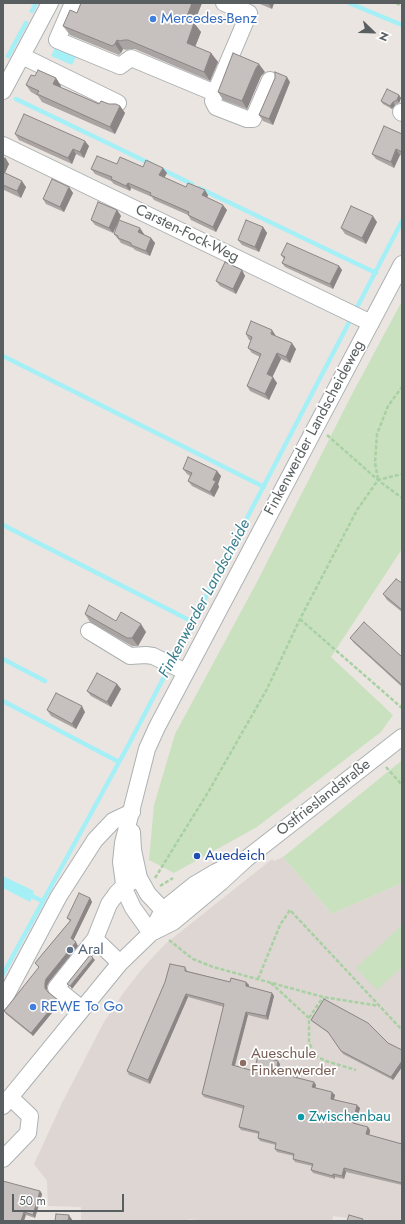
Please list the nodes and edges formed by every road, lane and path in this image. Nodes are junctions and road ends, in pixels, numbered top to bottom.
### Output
1 (50, 3) edge
2 (73, 3) edge
3 (224, 3) edge
4 (396, 3) edge
5 (402, 6) edge
6 (40, 22) junction
7 (57, 40) junction
8 (22, 56) junction
9 (270, 80) dead end
10 (3, 91) edge
11 (215, 93) junction
12 (118, 103) edge
13 (3, 145) edge
14 (402, 264) edge
15 (359, 317) junction
16 (402, 387) edge
17 (323, 432) dead end
18 (402, 474) edge
19 (378, 480) junction
20 (402, 498) edge
21 (300, 619) junction
22 (89, 632) dead end
23 (176, 667) junction
24 (402, 708) edge
25 (402, 737) edge
26 (377, 758) junction
27 (402, 785) edge
28 (132, 812) junction
29 (246, 859) junction
30 (139, 878) junction
31 (124, 886) junction
32 (148, 894) junction
33 (163, 910) junction
34 (151, 933) junction
35 (174, 934) dead end
36 (95, 939) junction
37 (120, 963) junction
38 (258, 979) junction
39 (271, 983) junction
40 (323, 997) junction
41 (3, 1000) edge
42 (380, 1006) junction
43 (82, 1009) junction
44 (309, 1018) junction
45 (402, 1030) edge
46 (356, 1070) dead end
47 (7, 1102) edge
48 (3, 1159) edge

1 - 6 street
2 - 7 street
3 - 11 street
4 - 5 path
6 - 7 street
6 - 8 street
7 - 11 street
8 - 10 street
8 - 12 street
9 - 11 street
13 - 15 street, Carsten-Fock-Weg
14 - 15 street, Finkenwerder Landscheideweg
15 - 23 street, Finkenwerder Landscheideweg
16 - 19 path
17 - 19 path
18 - 19 path
19 - 20 path
19 - 21 path
21 - 24 path
21 - 32 path
22 - 23 street
23 - 28 street, Finkenwerder Landscheideweg
25 - 26 street, Ostfrieslandstraße
26 - 27 path
26 - 29 street, Ostfrieslandstraße
28 - 30 street, Finkenwerder Landscheideweg
28 - 31 street, Finkenwerder Landscheideweg
28 - 41 street
29 - 33 street, Ostfrieslandstraße
29 - 34 street, Ostfrieslandstraße
30 - 31 street
30 - 32 street, Finkenwerder Landscheideweg
31 - 34 street, Finkenwerder Landscheideweg
31 - 36 street
32 - 33 street, Finkenwerder Landscheideweg
33 - 34 street, Ostfrieslandstraße
34 - 37 street, Ostfrieslandstraße
35 - 38 path
36 - 37 street
36 - 43 street
37 - 43 street, Ostfrieslandstraße
38 - 39 path
38 - 42 path
39 - 40 path
39 - 44 path
40 - 42 path
40 - 44 path
42 - 45 path
43 - 47 street, Ostfrieslandstraße
44 - 46 path
47 - 48 street

